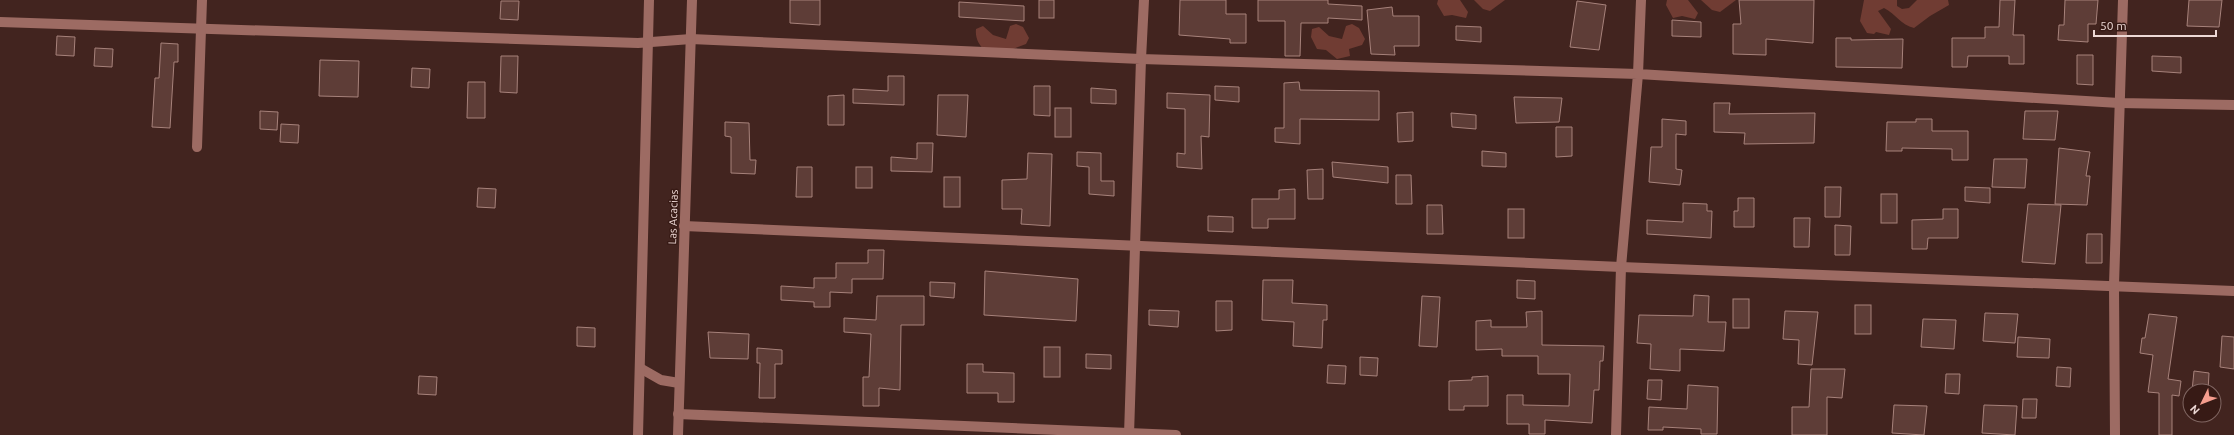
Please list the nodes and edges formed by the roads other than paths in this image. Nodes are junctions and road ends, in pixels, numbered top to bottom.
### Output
1 (202, 0) edge
2 (649, 0) edge
3 (692, 0) edge
4 (1144, 0) edge
5 (1641, 0) edge
6 (2123, 0) edge
7 (0, 22) edge
8 (201, 28) junction
9 (691, 38) junction
10 (648, 42) junction
11 (1141, 58) junction
12 (1638, 74) junction
13 (2119, 103) junction
14 (2234, 105) edge
15 (197, 147) dead end
16 (684, 226) junction
17 (1135, 246) junction
18 (1621, 267) junction
19 (2114, 285) junction
20 (2234, 291) edge
21 (640, 368) junction
22 (679, 383) junction
23 (678, 414) junction
24 (1129, 434) edge
25 (638, 435) edge
26 (678, 435) edge
27 (1176, 435) edge
28 (1616, 435) edge
29 (2115, 435) edge

1 - 8 street
2 - 10 street
3 - 9 street, Las Acacias
4 - 11 street
5 - 12 street
6 - 13 street
7 - 8 street
8 - 10 street
8 - 15 street
9 - 10 street
9 - 11 street
9 - 16 street, Las Acacias
10 - 21 street
11 - 12 street
11 - 17 street
12 - 13 street
12 - 18 street
13 - 14 street
13 - 19 street
16 - 17 street
16 - 22 street, Las Acacias
17 - 18 street
17 - 24 street
18 - 19 street
18 - 28 street
19 - 20 street
19 - 29 street
21 - 22 street
21 - 25 street
22 - 23 street, Las Acacias
23 - 24 street
23 - 26 street, Las Acacias
24 - 27 street

